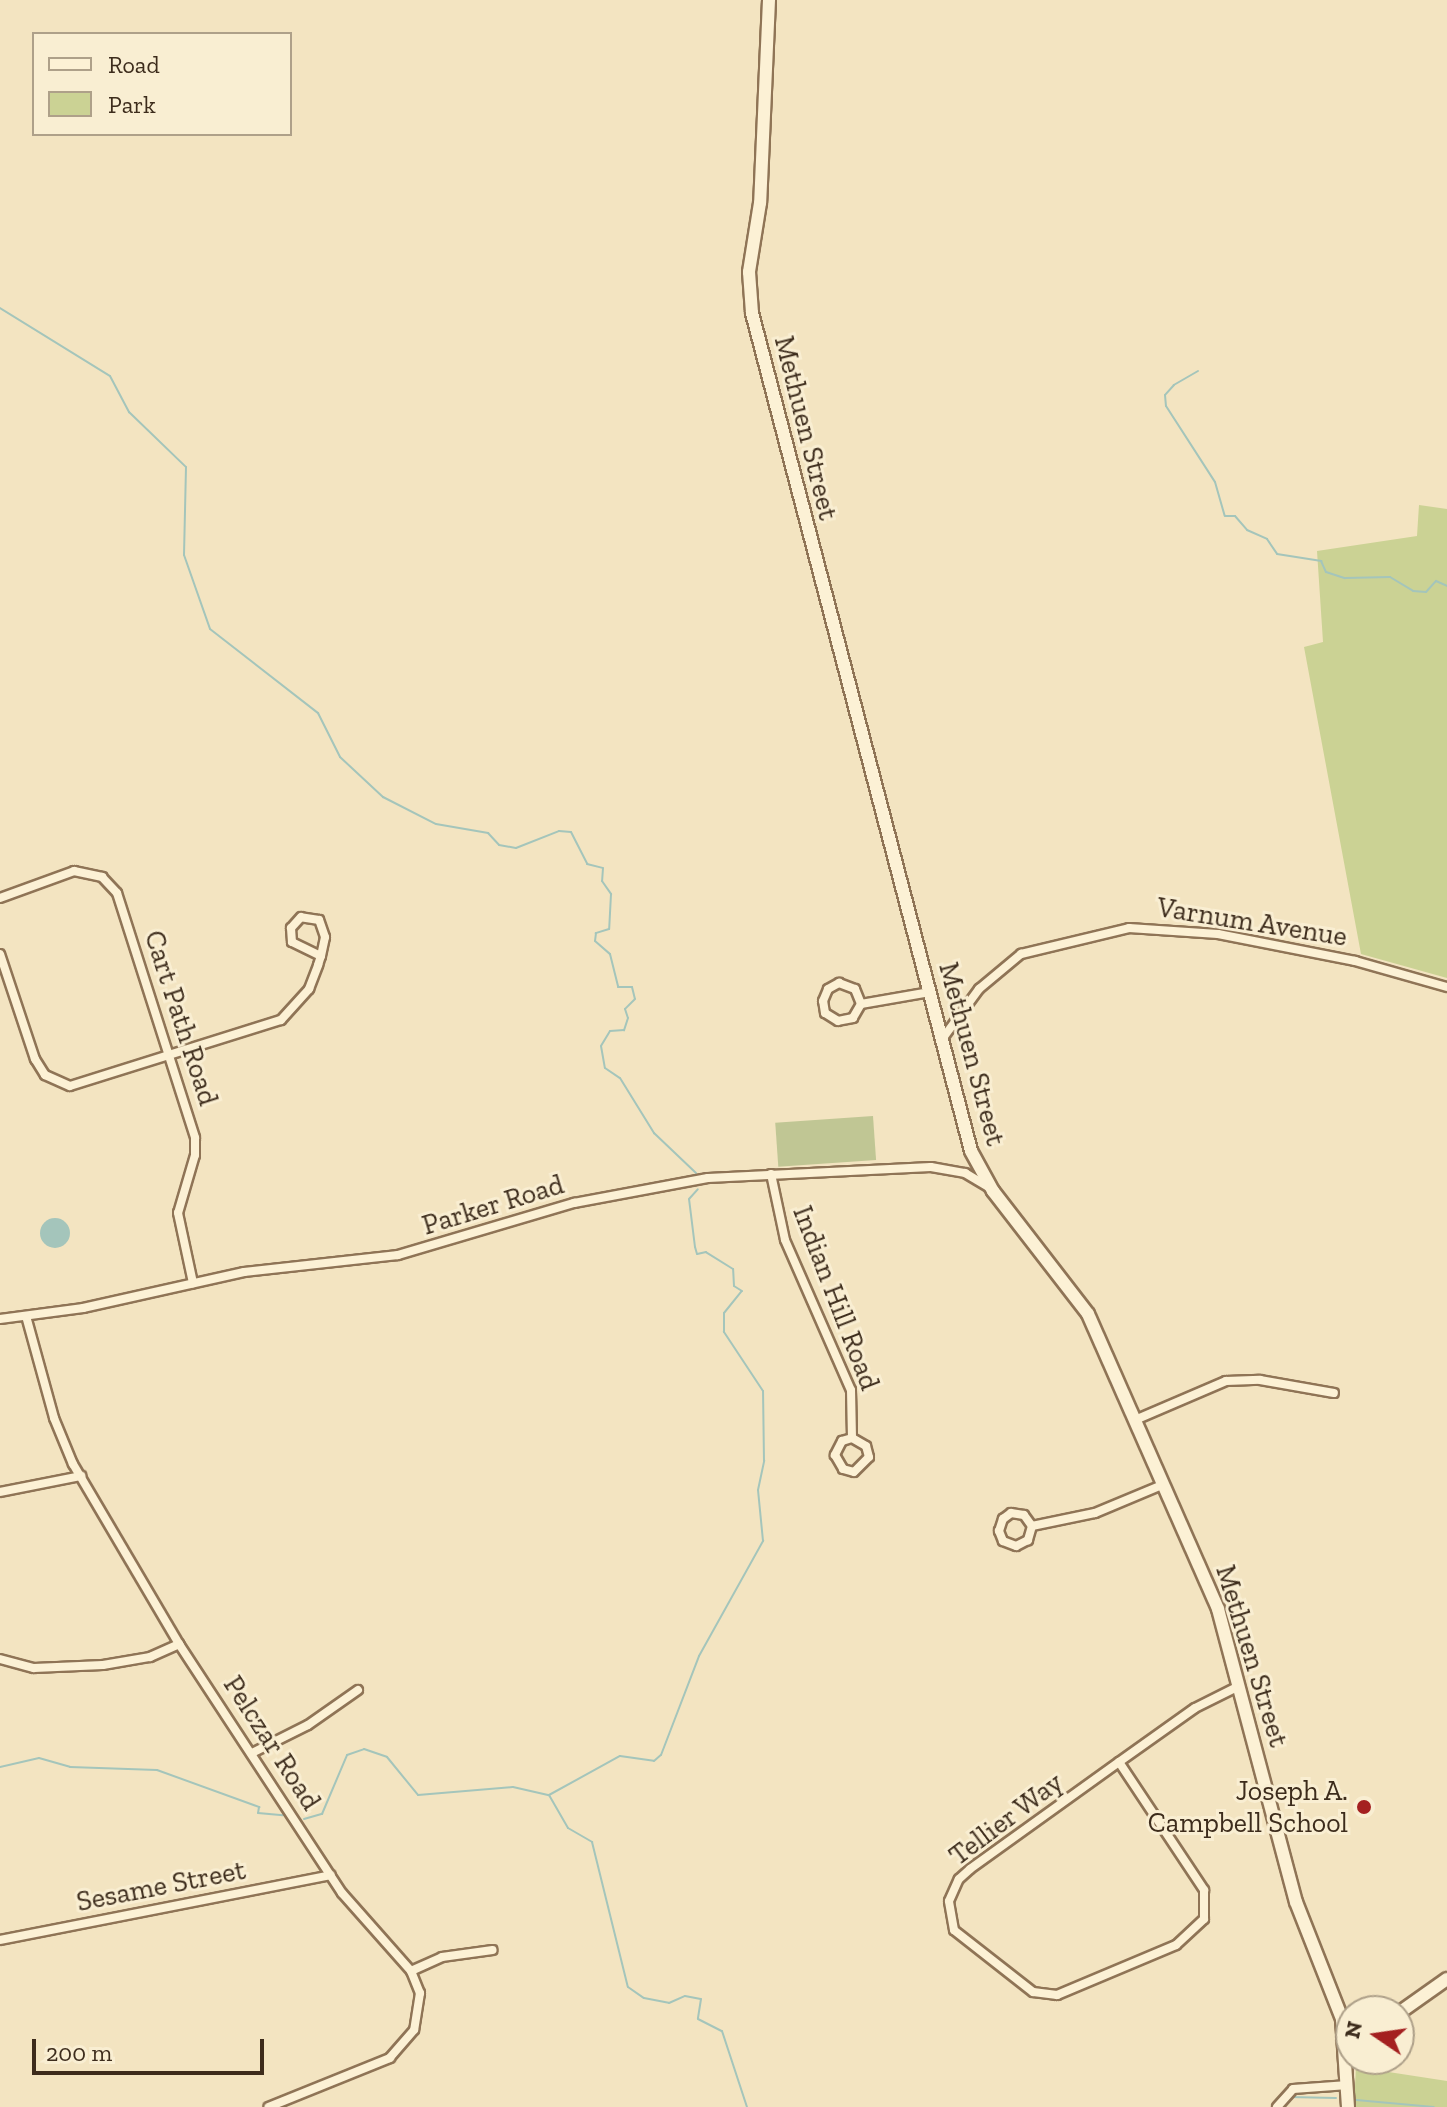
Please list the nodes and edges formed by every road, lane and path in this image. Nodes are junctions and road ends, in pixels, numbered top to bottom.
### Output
1 (769, 0) edge
2 (0, 898) edge
3 (0, 954) edge
4 (321, 956) junction
5 (1447, 987) edge
6 (930, 992) junction
7 (861, 1004) junction
8 (943, 1038) junction
9 (171, 1057) junction
10 (771, 1174) junction
11 (994, 1193) junction
12 (193, 1283) junction
13 (26, 1316) junction
14 (0, 1319) edge
15 (1334, 1393) dead end
16 (1135, 1420) junction
17 (852, 1438) junction
18 (81, 1476) junction
19 (1162, 1485) junction
20 (0, 1492) edge
21 (1032, 1526) junction
22 (179, 1644) junction
23 (0, 1659) edge
24 (1239, 1686) junction
25 (358, 1690) dead end
26 (254, 1752) junction
27 (1119, 1762) junction
28 (331, 1875) junction
29 (0, 1940) edge
30 (493, 1950) dead end
31 (411, 1971) junction
32 (1447, 1979) edge
33 (1335, 1999) edge
34 (1415, 2002) edge
35 (1349, 2075) edge
36 (1349, 2085) junction
37 (269, 2107) edge
38 (1277, 2107) edge
39 (1348, 2107) edge

1 - 6 street, Methuen Street
2 - 9 street, Cart Path Road
3 - 9 street
4 - 4 street
4 - 9 street
5 - 8 street, Varnum Avenue
6 - 7 street
6 - 8 street, Methuen Street
7 - 7 street
8 - 11 street, Methuen Street
9 - 12 street, Cart Path Road
10 - 11 street, Parker Road
10 - 12 street, Parker Road
10 - 17 street, Indian Hill Road
11 - 16 street, Methuen Street
12 - 13 street, Parker Road
13 - 14 street, Parker Road
13 - 18 street, Pelczar Road
15 - 16 street
16 - 19 street, Methuen Street
17 - 17 street, Indian Hill Road
18 - 20 street
18 - 22 street, Pelczar Road
19 - 21 street
19 - 24 street, Methuen Street
21 - 21 street
22 - 23 street
22 - 26 street, Pelczar Road
24 - 27 street, Tellier Way
24 - 33 street, Methuen Street
25 - 26 street
26 - 28 street, Pelczar Road
27 - 27 street, Tellier Way
28 - 29 street, Sesame Street
28 - 31 street, Pelczar Road
30 - 31 street
31 - 37 street, Pelczar Road
32 - 34 street
35 - 36 street, Methuen Street
36 - 38 street
36 - 39 street, Methuen Street

